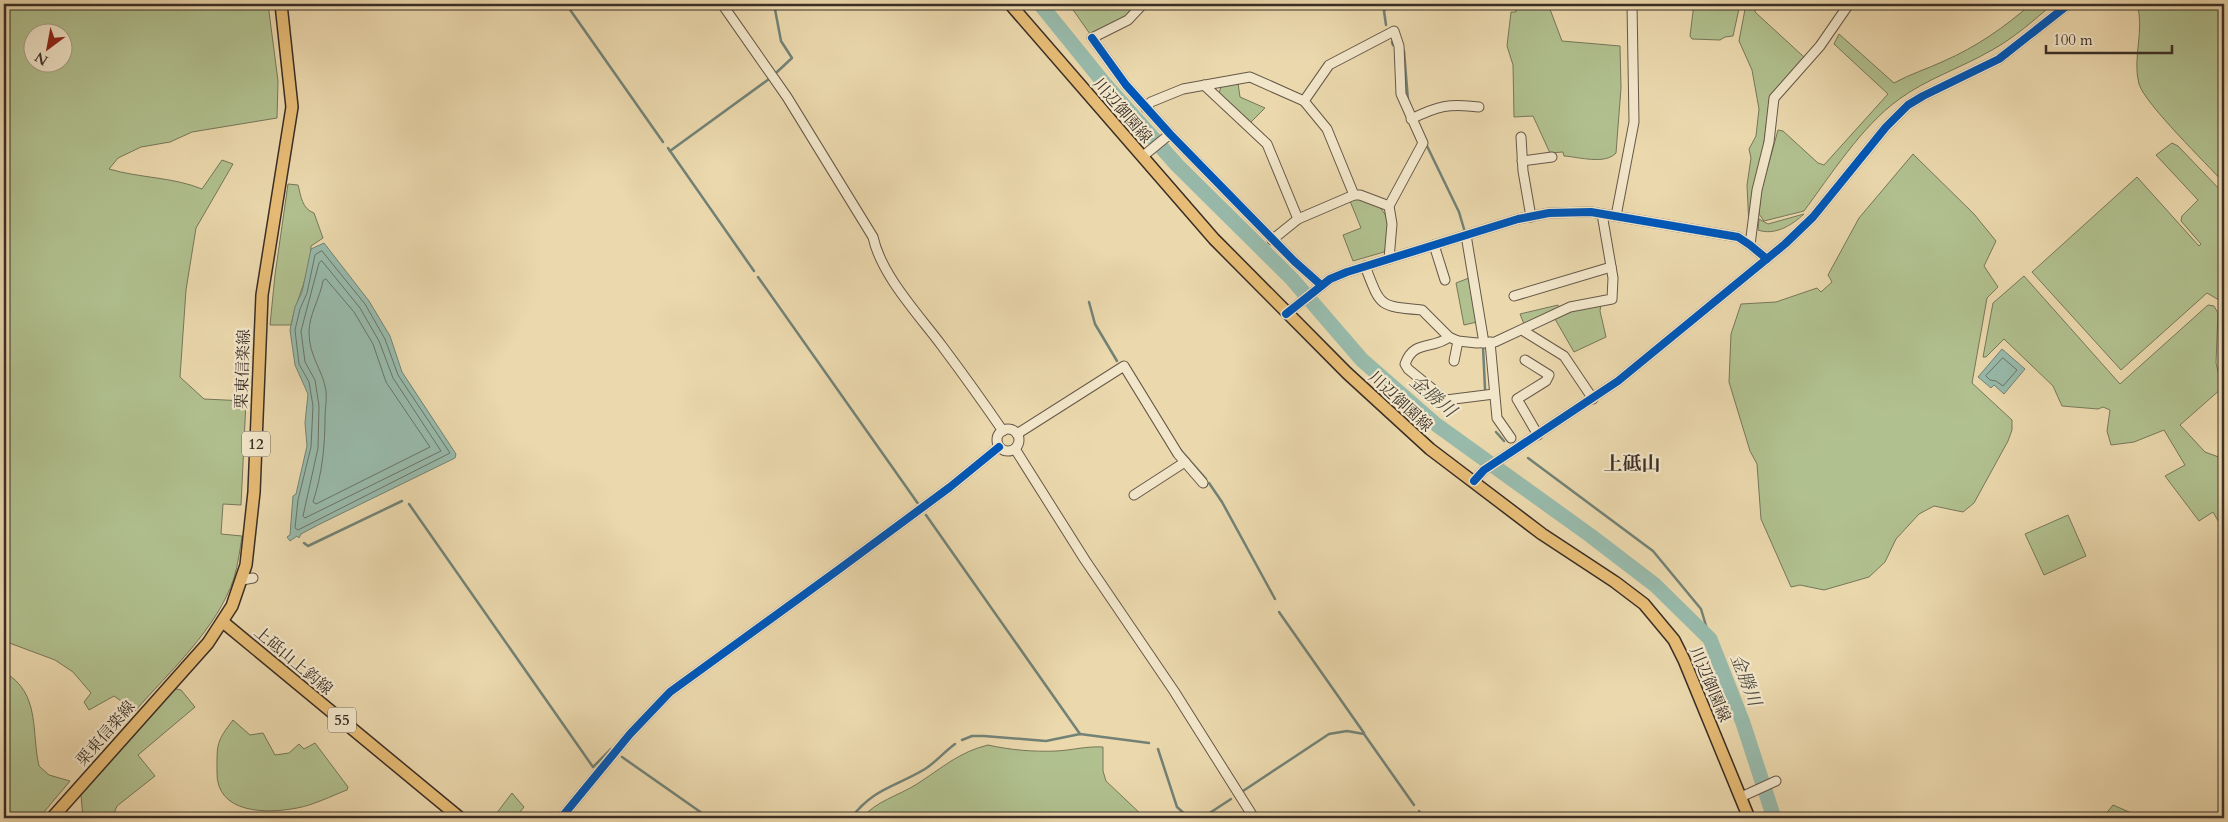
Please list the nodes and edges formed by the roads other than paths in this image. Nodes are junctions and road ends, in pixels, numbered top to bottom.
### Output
1 (281, 4) edge
2 (722, 4) edge
3 (1010, 4) edge
4 (1143, 4) edge
5 (1632, 4) edge
6 (1849, 4) edge
7 (2069, 4) edge
8 (1204, 85) junction
9 (1304, 101) junction
10 (1479, 107) dead end
11 (1146, 108) junction
12 (1411, 118) junction
13 (1168, 135) junction
14 (1520, 137) dead end
15 (1144, 155) junction
16 (1552, 157) dead end
17 (1522, 161) junction
18 (1354, 195) junction
19 (1389, 206) junction
20 (1602, 214) junction
21 (1616, 216) junction
22 (1531, 217) junction
23 (1298, 219) junction
24 (1466, 235) junction
25 (1272, 240) junction
26 (1434, 245) junction
27 (1750, 245) junction
28 (1389, 259) junction
29 (1767, 259) junction
30 (1365, 266) junction
31 (1610, 267) junction
32 (1445, 280) dead end
33 (1319, 287) junction
34 (1514, 296) dead end
35 (1286, 314) junction
36 (1522, 330) junction
37 (1449, 337) junction
38 (1458, 341) junction
39 (1487, 342) junction
40 (1525, 360) dead end
41 (1454, 361) dead end
42 (1494, 394) junction
43 (1593, 399) junction
44 (1003, 430) junction
45 (1017, 434) junction
46 (1538, 435) junction
47 (1511, 438) dead end
48 (999, 447) junction
49 (1015, 449) junction
50 (1185, 462) junction
51 (1475, 479) junction
52 (1203, 483) dead end
53 (1134, 495) dead end
54 (223, 622) junction
55 (1776, 781) dead end
56 (1741, 797) junction
57 (52, 818) edge
58 (460, 818) edge
59 (561, 818) edge
60 (1254, 818) edge
61 (1749, 818) edge

1 - 54 main road, 栗東信楽線 / 12
2 - 44 street
3 - 15 main road, 川辺御園線
4 - 11 street
5 - 21 street
6 - 27 street
7 - 29 street
8 - 9 street
8 - 11 street
8 - 23 street
9 - 12 street
9 - 18 street
10 - 12 street
11 - 13 street
12 - 19 street
13 - 15 street
13 - 25 street
14 - 17 street
15 - 35 main road, 川辺御園線
16 - 17 street
17 - 22 street
18 - 19 street
18 - 23 street
19 - 28 street
20 - 21 street
20 - 22 street
20 - 31 street
21 - 27 street
22 - 24 street
23 - 25 street
24 - 26 street
24 - 39 street
25 - 33 street
26 - 28 street
26 - 32 street
27 - 29 street
28 - 30 street
29 - 43 street
30 - 33 street
30 - 37 street
31 - 34 street
31 - 36 street
33 - 35 street
35 - 51 main road, 川辺御園線
36 - 39 street
36 - 43 street
37 - 38 street
37 - 42 street
38 - 39 street
38 - 41 street
39 - 42 street
40 - 46 street
42 - 47 street
43 - 46 street
44 - 45 street
44 - 48 street
45 - 49 street
45 - 50 street
46 - 51 street
48 - 49 street
48 - 59 street
49 - 60 street
50 - 52 street
50 - 53 street
51 - 56 main road, 川辺御園線
54 - 57 main road, 栗東信楽線 / 12
54 - 58 main road, 上砥山上鈎線 / 55
55 - 56 street
56 - 61 main road, 川辺御園線

